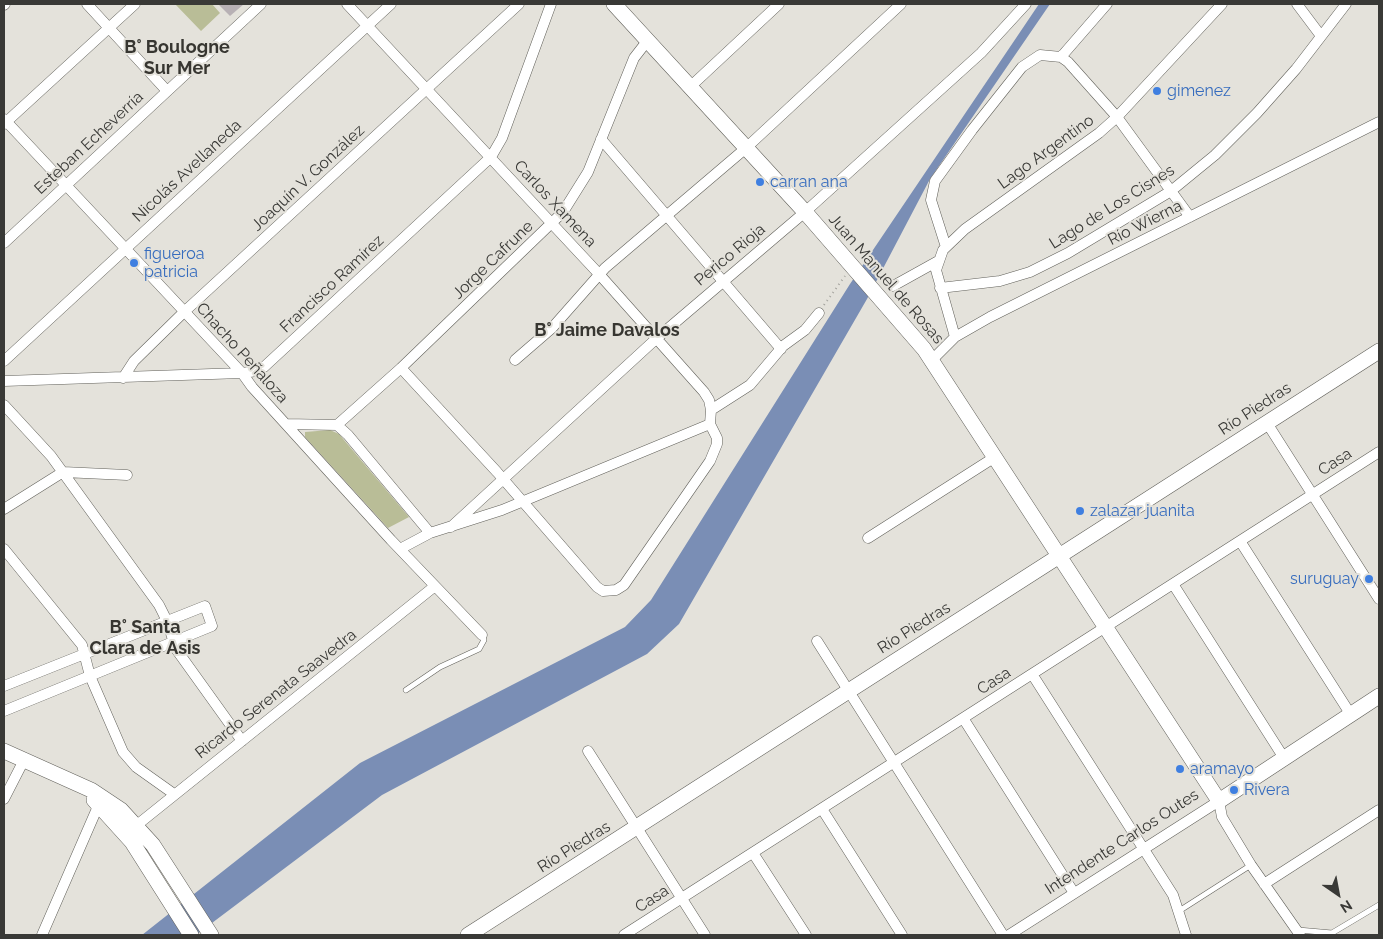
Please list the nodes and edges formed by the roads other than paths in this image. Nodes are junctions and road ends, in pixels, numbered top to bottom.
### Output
1 (87, 4) edge
2 (135, 4) edge
3 (261, 4) edge
4 (347, 4) edge
5 (391, 4) edge
6 (519, 4) edge
7 (551, 4) edge
8 (614, 4) edge
9 (779, 4) edge
10 (901, 4) edge
11 (1012, 4) edge
12 (1107, 4) edge
13 (1222, 4) edge
14 (1297, 4) edge
15 (1346, 4) edge
16 (1023, 8) edge
17 (367, 26) junction
18 (109, 27) junction
19 (1321, 36) junction
20 (648, 40) junction
21 (1061, 57) junction
22 (690, 87) junction
23 (426, 90) junction
24 (167, 91) junction
25 (1117, 117) junction
26 (5, 122) edge
27 (1378, 125) edge
28 (601, 139) junction
29 (746, 148) junction
30 (491, 157) junction
31 (65, 186) junction
32 (1171, 191) junction
33 (805, 212) junction
34 (665, 215) junction
35 (1190, 217) junction
36 (552, 224) junction
37 (4, 243) edge
38 (946, 246) junction
39 (124, 249) junction
40 (938, 261) junction
41 (599, 274) junction
42 (722, 280) junction
43 (893, 286) dead end
44 (940, 288) junction
45 (184, 312) junction
46 (819, 313) road end
47 (955, 337) junction
48 (657, 338) junction
49 (781, 349) junction
50 (1379, 351) edge
51 (515, 360) dead end
52 (932, 360) junction
53 (4, 361) edge
54 (401, 368) junction
55 (242, 373) junction
56 (123, 378) junction
57 (4, 381) edge
58 (4, 405) edge
59 (711, 410) junction
60 (1266, 422) junction
61 (286, 424) junction
62 (710, 424) junction
63 (337, 425) junction
64 (1379, 452) edge
65 (996, 457) junction
66 (63, 472) junction
67 (128, 475) dead end
68 (503, 479) junction
69 (1312, 494) junction
70 (521, 500) junction
71 (4, 509) edge
72 (451, 527) junction
73 (430, 533) junction
74 (868, 538) dead end
75 (1240, 541) junction
76 (400, 548) junction
77 (4, 549) edge
78 (1058, 557) junction
79 (1173, 584) junction
80 (435, 586) junction
81 (1379, 599) edge
82 (167, 620) junction
83 (1106, 627) junction
84 (482, 635) joint
85 (817, 641) dead end
86 (173, 642) junction
87 (84, 653) junction
88 (1032, 674) junction
89 (90, 676) junction
90 (4, 686) edge
91 (406, 690) dead end
92 (848, 691) junction
93 (1379, 696) edge
94 (4, 711) edge
95 (1351, 715) junction
96 (963, 718) junction
97 (242, 741) junction
98 (4, 751) edge
99 (588, 751) dead end
100 (1284, 758) junction
101 (24, 760) junction
102 (894, 763) junction
103 (68, 781) junction
104 (174, 794) junction
105 (4, 799) edge
106 (1219, 801) junction
107 (99, 804) junction
108 (822, 809) junction
109 (1379, 810) edge
110 (137, 825) junction
111 (637, 828) junction
112 (1143, 849) junction
113 (752, 853) junction
114 (1251, 865) junction
115 (1264, 884) junction
116 (1074, 893) junction
117 (681, 898) junction
118 (1379, 905) edge
119 (1179, 912) junction
120 (1298, 932) edge
121 (42, 935) edge
122 (191, 935) edge
123 (211, 935) edge
124 (468, 935) edge
125 (624, 935) edge
126 (705, 935) edge
127 (806, 935) edge
128 (902, 935) edge
129 (1003, 935) edge
130 (1009, 935) edge
131 (1186, 935) edge

1 - 18 street
2 - 18 street
3 - 24 street, Esteban Echeverría
4 - 17 street, Carlos Xamena
5 - 17 street, Nicolás Avellaneda
6 - 23 street, Joaquín V. González
7 - 30 street, Francisco Ramírez
8 - 20 street, Juan Manuel de Rosas
9 - 22 street
10 - 29 street
11 - 16 street
12 - 21 street
13 - 25 street, Lago Argentino
14 - 19 street
15 - 19 street, Lago de Los Cisnes
16 - 33 street, Perico Rioja
17 - 23 street, Carlos Xamena
17 - 39 street, Nicolás Avellaneda
18 - 24 street
18 - 26 street
19 - 32 street, Lago de Los Cisnes
20 - 22 street, Juan Manuel de Rosas
20 - 28 street, Jorge Cafrune
21 - 25 street
21 - 38 street
22 - 29 street, Juan Manuel de Rosas
23 - 30 street, Carlos Xamena
23 - 45 street, Joaquín V. González
24 - 31 street, Esteban Echeverría
25 - 32 street
25 - 38 street, Lago Argentino
26 - 31 street, Chacho Peñaloza
27 - 35 street, Río Wierna
28 - 34 street
28 - 36 street, Jorge Cafrune
29 - 33 street, Juan Manuel de Rosas
29 - 34 street
30 - 36 street, Carlos Xamena
30 - 55 street, Francisco Ramírez
31 - 37 street, Esteban Echeverría
31 - 39 street, Chacho Peñaloza
32 - 35 street
32 - 44 street, Lago de Los Cisnes
33 - 42 street, Perico Rioja
33 - 52 street, Juan Manuel de Rosas
34 - 41 street
34 - 42 street
35 - 47 street, Río Wierna
36 - 41 street, Carlos Xamena
36 - 54 street, Jorge Cafrune
38 - 40 street, Lago Argentino
39 - 45 street, Chacho Peñaloza
39 - 53 street, Nicolás Avellaneda
40 - 43 street
40 - 44 street
41 - 48 street, Carlos Xamena
41 - 51 street
42 - 48 street, Perico Rioja
42 - 49 street
44 - 47 street
45 - 55 street, Chacho Peñaloza
45 - 56 street, Joaquín V. González
46 - 49 street
47 - 52 street, Río Wierna
48 - 59 street, Carlos Xamena
48 - 68 street, Perico Rioja
49 - 59 street
50 - 60 street, Río Piedras
52 - 65 street, Juan Manuel de Rosas
54 - 63 street, Jorge Cafrune
54 - 68 street
55 - 56 street, Francisco Ramírez
55 - 61 street, Chacho Peñaloza
56 - 57 street, Francisco Ramírez
58 - 66 street
59 - 62 street, Carlos Xamena
60 - 69 street
60 - 78 street, Río Piedras
61 - 63 street
61 - 76 street, Chacho Peñaloza
62 - 70 street
62 - 70 street
63 - 73 street
64 - 69 street, Casa
65 - 74 street
65 - 78 street, Juan Manuel de Rosas
66 - 67 street
66 - 71 street
66 - 82 street
68 - 70 street
68 - 72 street, Perico Rioja
69 - 75 street, Casa
69 - 81 street
70 - 72 street
72 - 73 street
73 - 76 street
75 - 79 street, Casa
75 - 95 street
76 - 80 street, Chacho Peñaloza
77 - 87 street
78 - 83 street, Juan Manuel de Rosas
78 - 92 street, Río Piedras
79 - 83 street, Casa
79 - 100 street
80 - 84 street, Chacho Peñaloza
80 - 97 street, Ricardo Serenata Saavedra
82 - 86 street
82 - 86 street
82 - 87 street
83 - 88 street, Casa
83 - 106 street, Juan Manuel de Rosas
84 - 91 lane
85 - 92 street
86 - 89 street
86 - 97 street
87 - 89 street
87 - 90 street
88 - 96 street, Casa
88 - 112 street
89 - 94 street
89 - 104 street
92 - 102 street
92 - 111 street, Río Piedras
93 - 95 street, Intendente Carlos Outes
95 - 100 street, Intendente Carlos Outes
96 - 102 street, Casa
96 - 116 street
97 - 104 street, Ricardo Serenata Saavedra
98 - 101 street
99 - 111 street
100 - 106 street, Intendente Carlos Outes
101 - 103 street
101 - 105 street
102 - 108 street, Casa
102 - 129 street
103 - 107 street
103 - 110 street
104 - 110 street, Ricardo Serenata Saavedra
106 - 112 street, Intendente Carlos Outes
106 - 114 street
107 - 121 street
107 - 122 street
108 - 113 street, Casa
108 - 128 street
109 - 115 street
110 - 123 street
111 - 117 street
111 - 124 street, Río Piedras
112 - 116 street, Intendente Carlos Outes
112 - 119 street
113 - 117 street, Casa
113 - 127 street
114 - 115 street
114 - 119 lane
115 - 120 street
116 - 130 street, Intendente Carlos Outes
117 - 125 street, Casa
117 - 126 street
118 - 120 lane
119 - 131 street

